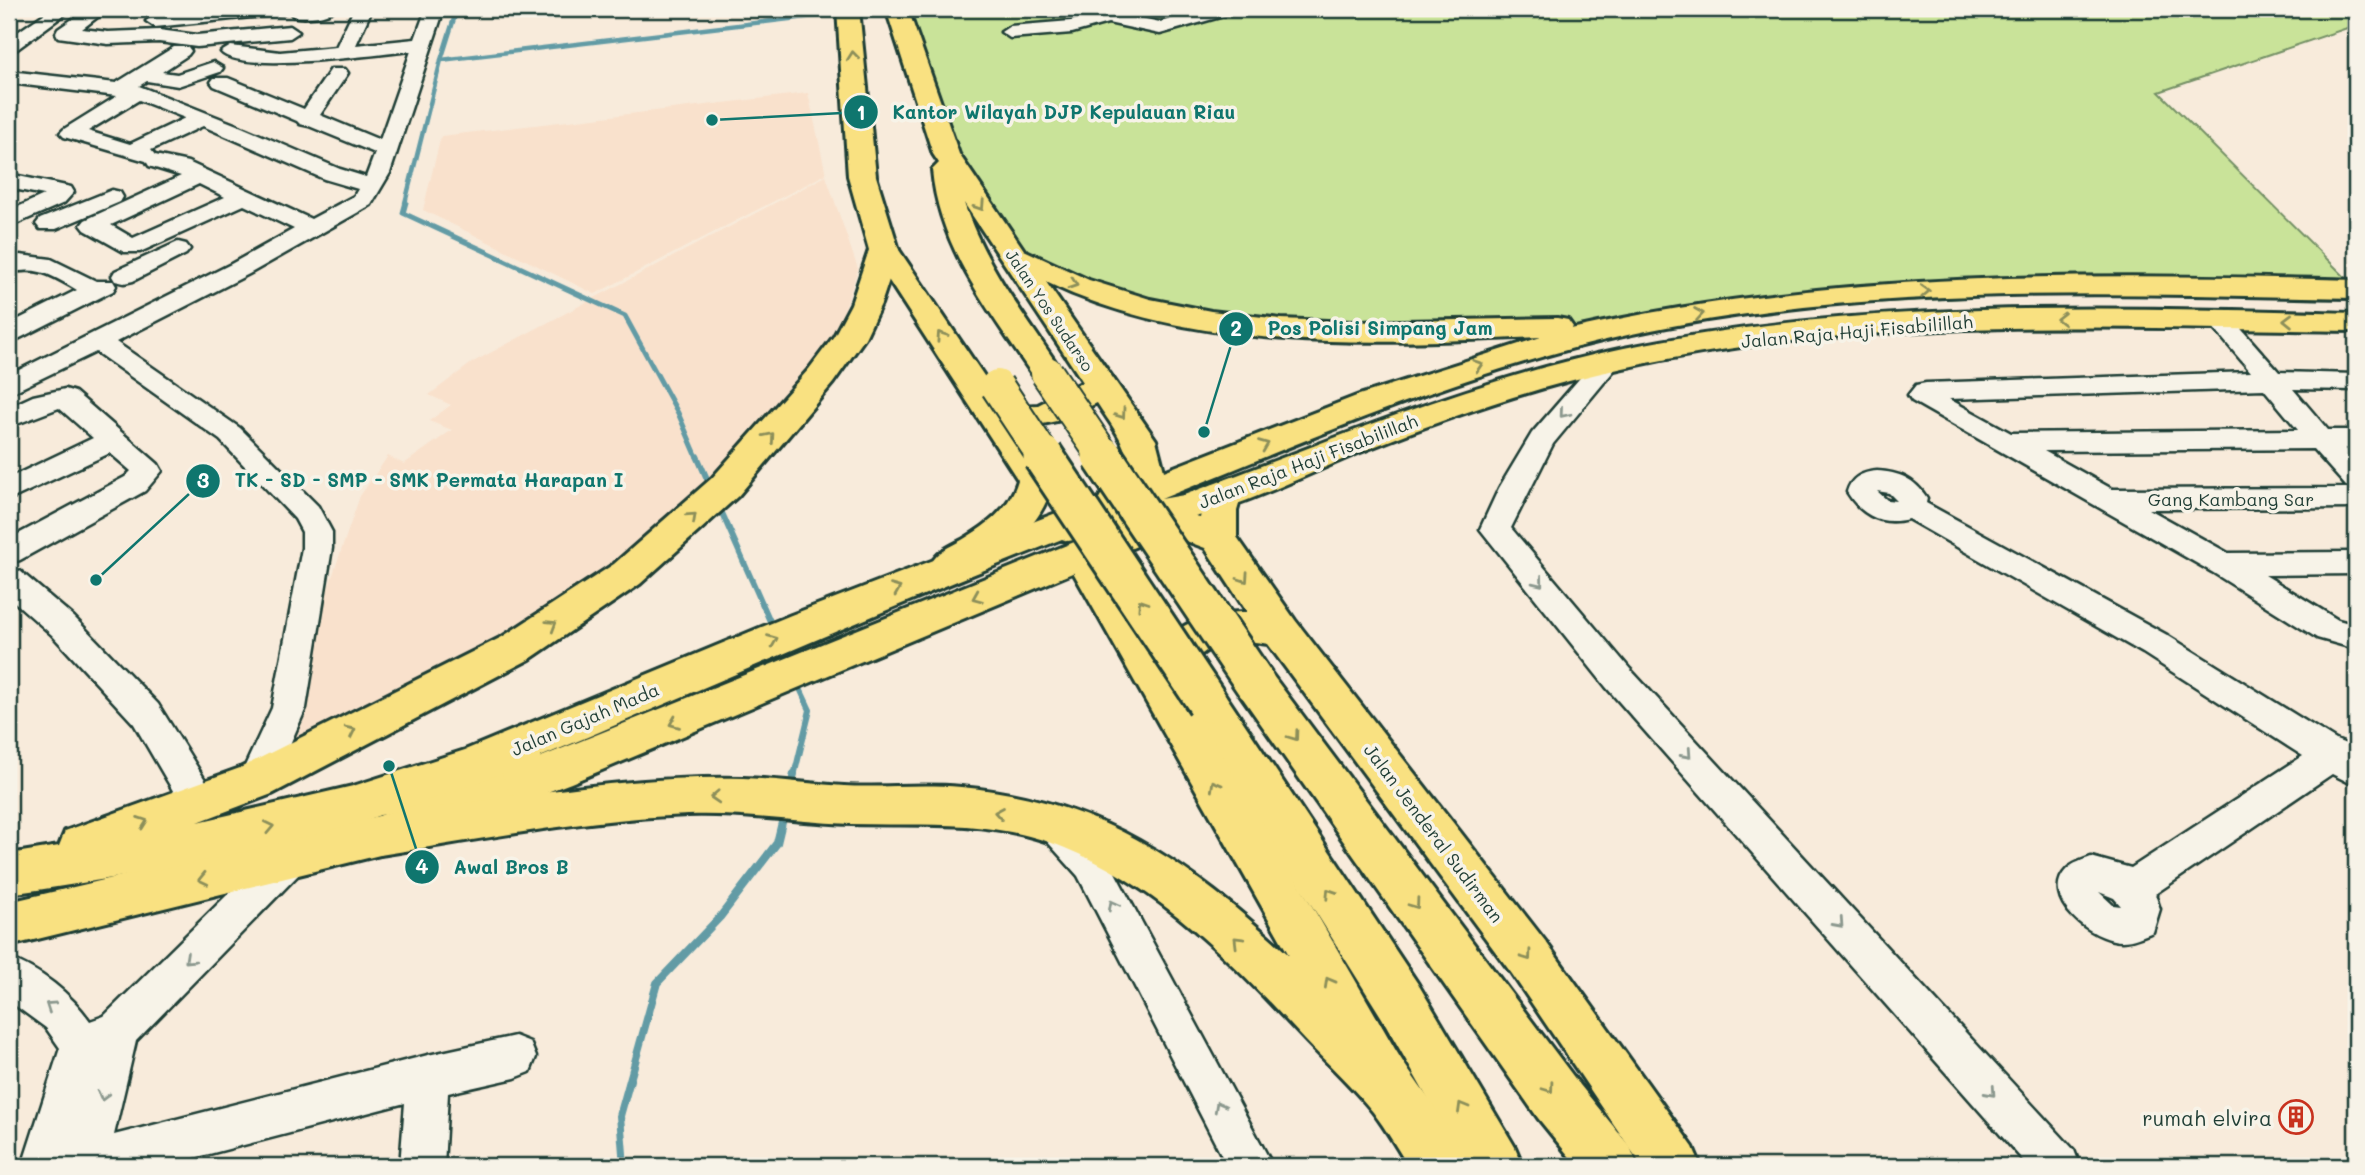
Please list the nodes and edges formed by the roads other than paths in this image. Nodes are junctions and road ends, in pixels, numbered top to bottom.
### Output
1 (63, 9) edge
2 (99, 9) edge
3 (172, 9) edge
4 (326, 9) edge
5 (363, 9) edge
6 (435, 9) edge
7 (848, 9) edge
8 (897, 9) edge
9 (1228, 9) edge
10 (293, 10) edge
11 (155, 21) junction
12 (41, 23) junction
13 (9, 26) edge
14 (290, 32) junction
15 (1010, 32) dead end
16 (135, 36) junction
17 (423, 44) junction
18 (9, 46) edge
19 (181, 51) dead end
20 (231, 52) dead end
21 (343, 52) junction
22 (280, 58) junction
23 (415, 66) junction
24 (390, 68) dead end
25 (364, 70) dead end
26 (338, 73) junction
27 (310, 75) dead end
28 (9, 77) edge
29 (274, 80) dead end
30 (135, 86) junction
31 (242, 91) junction
32 (200, 119) junction
33 (307, 120) junction
34 (230, 129) junction
35 (386, 150) junction
36 (946, 154) junction
37 (173, 156) junction
38 (863, 180) junction
39 (9, 181) edge
40 (372, 186) junction
41 (243, 197) junction
42 (264, 208) junction
43 (71, 215) junction
44 (9, 220) edge
45 (48, 225) dead end
46 (93, 225) junction
47 (313, 229) junction
48 (132, 247) junction
49 (884, 250) junction
50 (1012, 254) junction
51 (152, 262) junction
52 (9, 266) edge
53 (108, 284) junction
54 (2356, 289) edge
55 (2219, 318) junction
56 (2356, 322) edge
57 (1634, 324) junction
58 (11, 330) edge
59 (97, 341) junction
60 (1608, 362) junction
61 (2274, 380) junction
62 (2356, 382) edge
63 (1101, 385) junction
64 (9, 386) edge
65 (996, 401) junction
66 (9, 418) edge
67 (2318, 438) junction
68 (2356, 439) edge
69 (113, 440) junction
70 (2002, 442) junction
71 (2356, 479) edge
72 (1036, 480) junction
73 (9, 490) edge
74 (1224, 494) junction
75 (2356, 498) edge
76 (2106, 499) junction
77 (1910, 507) dead end
78 (1128, 514) junction
79 (1218, 539) junction
80 (9, 552) edge
81 (1031, 555) junction
82 (2356, 563) edge
83 (2223, 564) junction
84 (937, 573) junction
85 (9, 579) edge
86 (1281, 631) junction
87 (2356, 637) edge
88 (725, 681) junction
89 (1159, 684) junction
90 (2345, 763) edge
91 (521, 765) junction
92 (256, 782) junction
93 (199, 802) junction
94 (1051, 822) junction
95 (380, 835) junction
96 (290, 859) junction
97 (9, 867) edge
98 (9, 874) edge
99 (2131, 890) dead end
100 (9, 924) edge
101 (9, 977) edge
102 (100, 1038) junction
103 (515, 1057) dead end
104 (428, 1076) junction
105 (1391, 1093) junction
106 (89, 1163) edge
107 (44, 1166) edge
108 (422, 1166) edge
109 (1251, 1166) edge
110 (1440, 1166) edge
111 (1496, 1166) edge
112 (1611, 1166) edge
113 (1674, 1166) edge
114 (2058, 1166) edge

1 - 12 street
2 - 16 street
3 - 11 street
4 - 10 street
5 - 21 street
6 - 17 street
38 -> 7 main road
8 - 36 main road, Jalan Yos Sudarso
9 - 15 street
10 - 11 street
10 - 14 street
11 - 16 street
12 - 13 street
12 - 18 street
14 - 16 street
14 - 22 street
17 - 21 street
17 - 23 street
19 - 30 street
20 - 22 street
21 - 22 street
23 - 24 street
23 - 35 street
25 - 26 street
26 - 27 street
26 - 33 street
28 - 30 street
29 - 31 street
30 - 31 street
30 - 32 street
30 - 37 street
31 - 33 street
32 - 34 street
32 - 37 street
33 - 35 street
34 - 37 street
34 - 40 street
35 - 40 street
36 -> 50 main road, Jalan Yos Sudarso
36 -> 112 main road, bridge
37 - 41 street
37 - 43 street
37 - 46 street
38 - 49 main road
38 - 65 main road
39 - 44 street
40 - 47 street
41 - 42 street
41 - 48 street
42 - 47 street
42 - 51 street
43 - 45 street
43 - 46 street
46 - 48 street
47 - 59 street
48 - 51 street
65 -> 49 main road
92 -> 49 main road
50 -> 57 main road
50 - 63 main road, Jalan Yos Sudarso
51 - 53 street
52 - 53 street
53 - 58 street
57 -> 54 main road, Jalan Raja Haji Fisabilillah
56 -> 55 main road, Jalan Raja Haji Fisabilillah
55 -> 60 main road, Jalan Raja Haji Fisabilillah
55 - 61 street
78 -> 57 main road, Jalan Raja Haji Fisabilillah
59 - 64 street
59 - 92 street
60 - 74 main road, Jalan Raja Haji Fisabilillah
60 -> 114 street
61 - 62 street
61 - 67 street
61 - 70 street
63 - 65 main road
63 -> 78 main road, Jalan Yos Sudarso
65 - 72 main road
111 -> 65 main road, bridge
66 - 69 street
67 - 68 street
67 - 70 street
67 - 71 street
69 - 73 street
69 - 80 street
70 - 76 street
72 - 78 main road
72 - 84 main road
74 - 78 main road, Jalan Raja Haji Fisabilillah
74 - 79 main road
75 - 76 street, Gang Kambang Sar
76 - 83 street
77 - 90 street
78 - 79 main road
78 - 81 main road, Jalan Gajah Mada
78 - 89 main road
79 -> 86 main road, Jalan Jenderal Sudirman
81 - 84 main road, Jalan Gajah Mada
81 -> 88 main road, Jalan Gajah Mada
82 - 83 street
83 - 87 street
88 -> 84 main road, Jalan Gajah Mada
85 - 93 street
86 - 89 main road
86 -> 113 main road, Jalan Jenderal Sudirman
88 - 91 main road, Jalan Gajah Mada
105 -> 89 main road
90 - 99 street
91 - 95 main road, Jalan Gajah Mada
98 -> 91 main road, Jalan Gajah Mada
92 - 93 main road
97 -> 93 main road
94 -> 95 main road
105 -> 94 main road
109 -> 94 street
95 - 96 main road, Jalan Gajah Mada
96 -> 100 main road, Jalan Gajah Mada
96 -> 102 street
102 -> 101 street
102 -> 106 street
102 - 107 street
103 - 104 street
104 - 106 street
104 - 108 street
105 - 110 main road

